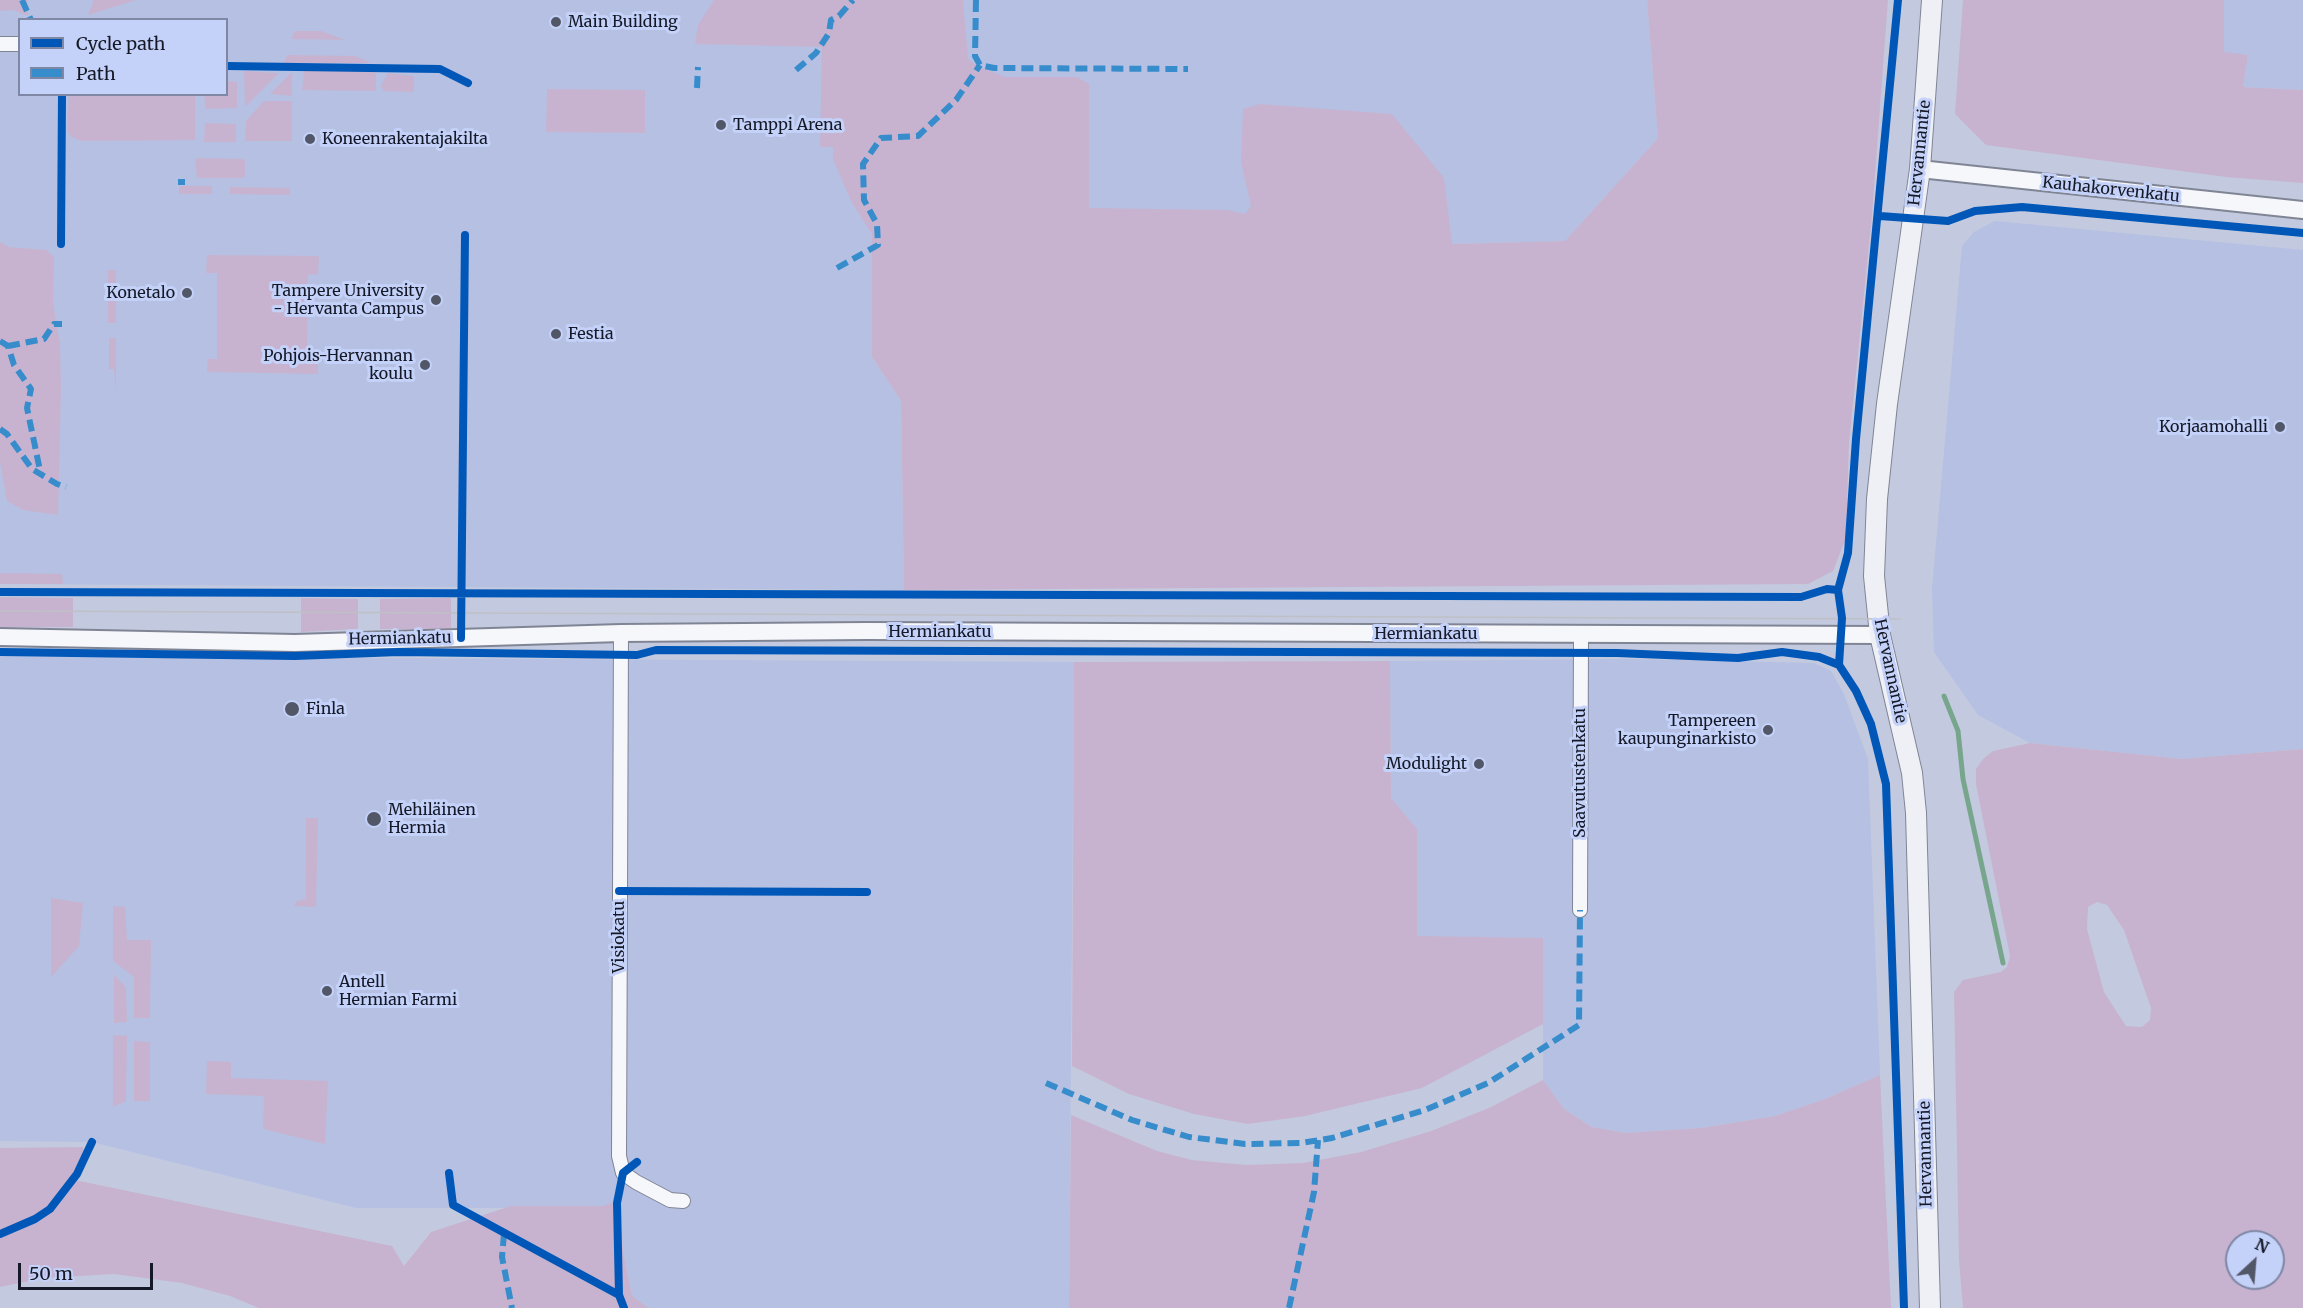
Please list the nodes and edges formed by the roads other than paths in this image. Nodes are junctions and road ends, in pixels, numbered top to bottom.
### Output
1 (1932, 0) edge
2 (0, 44) edge
3 (18, 44) edge
4 (1920, 169) junction
5 (2303, 210) edge
6 (621, 633) junction
7 (1581, 635) junction
8 (1880, 635) junction
9 (0, 637) edge
10 (1580, 910) dead end
11 (682, 1201) dead end
12 (1930, 1308) edge

1 - 4 main road, Hervannantie
2 - 3 street
4 - 5 street, Kauhakorvenkatu
4 - 8 main road, Hervannantie
6 - 7 street, Hermiankatu
6 - 9 street, Hermiankatu
6 - 11 street, Visiokatu
7 - 8 street, Hermiankatu
7 - 10 street, Saavutustenkatu
8 - 12 main road, Hervannantie

